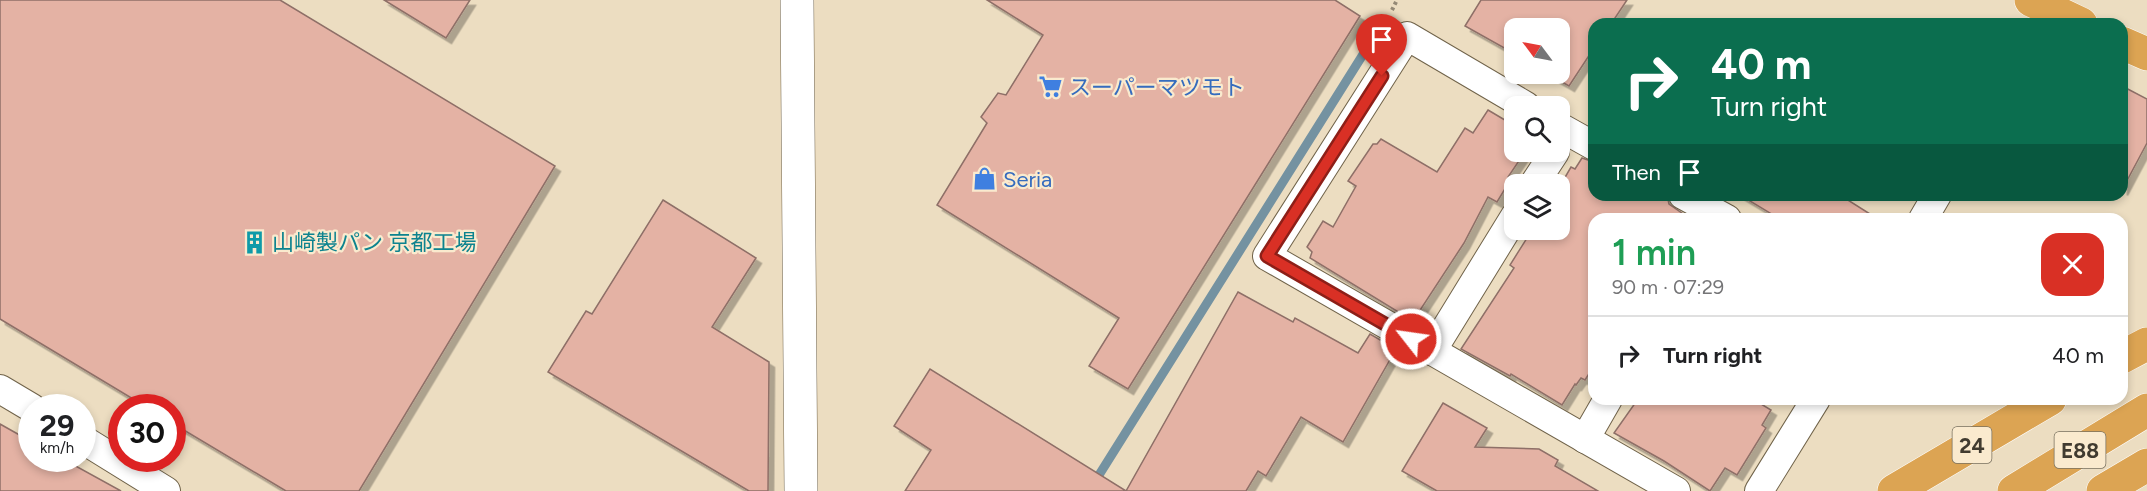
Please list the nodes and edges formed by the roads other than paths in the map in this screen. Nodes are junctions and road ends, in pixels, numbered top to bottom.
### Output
1 (797, 0) edge
2 (2128, 46) edge
3 (2147, 54) edge
4 (1509, 96) edge
5 (1570, 140) edge
6 (1588, 145) edge
7 (1693, 201) edge
8 (1712, 213) edge
9 (1504, 234) edge
10 (2147, 344) edge
11 (1432, 351) junction
12 (2128, 354) edge
13 (0, 389) edge
14 (18, 400) edge
15 (1605, 405) edge
16 (1811, 405) edge
17 (2040, 405) edge
18 (2147, 410) edge
19 (1585, 439) junction
20 (96, 448) edge
21 (2147, 465) edge
22 (166, 491) edge
23 (801, 491) edge
24 (1676, 491) edge
25 (1759, 491) edge
26 (1894, 491) edge
27 (2014, 491) edge
28 (2103, 491) edge

1 - 23 street
2 - 3 highway
4 - 11 street
5 - 6 street
7 - 8 street
9 - 11 street
10 - 12 highway
11 - 19 street
13 - 14 street
15 - 19 street
16 - 25 street
17 - 26 highway, 24
18 - 27 highway, E88
19 - 24 street
20 - 22 street
21 - 28 highway, E88

